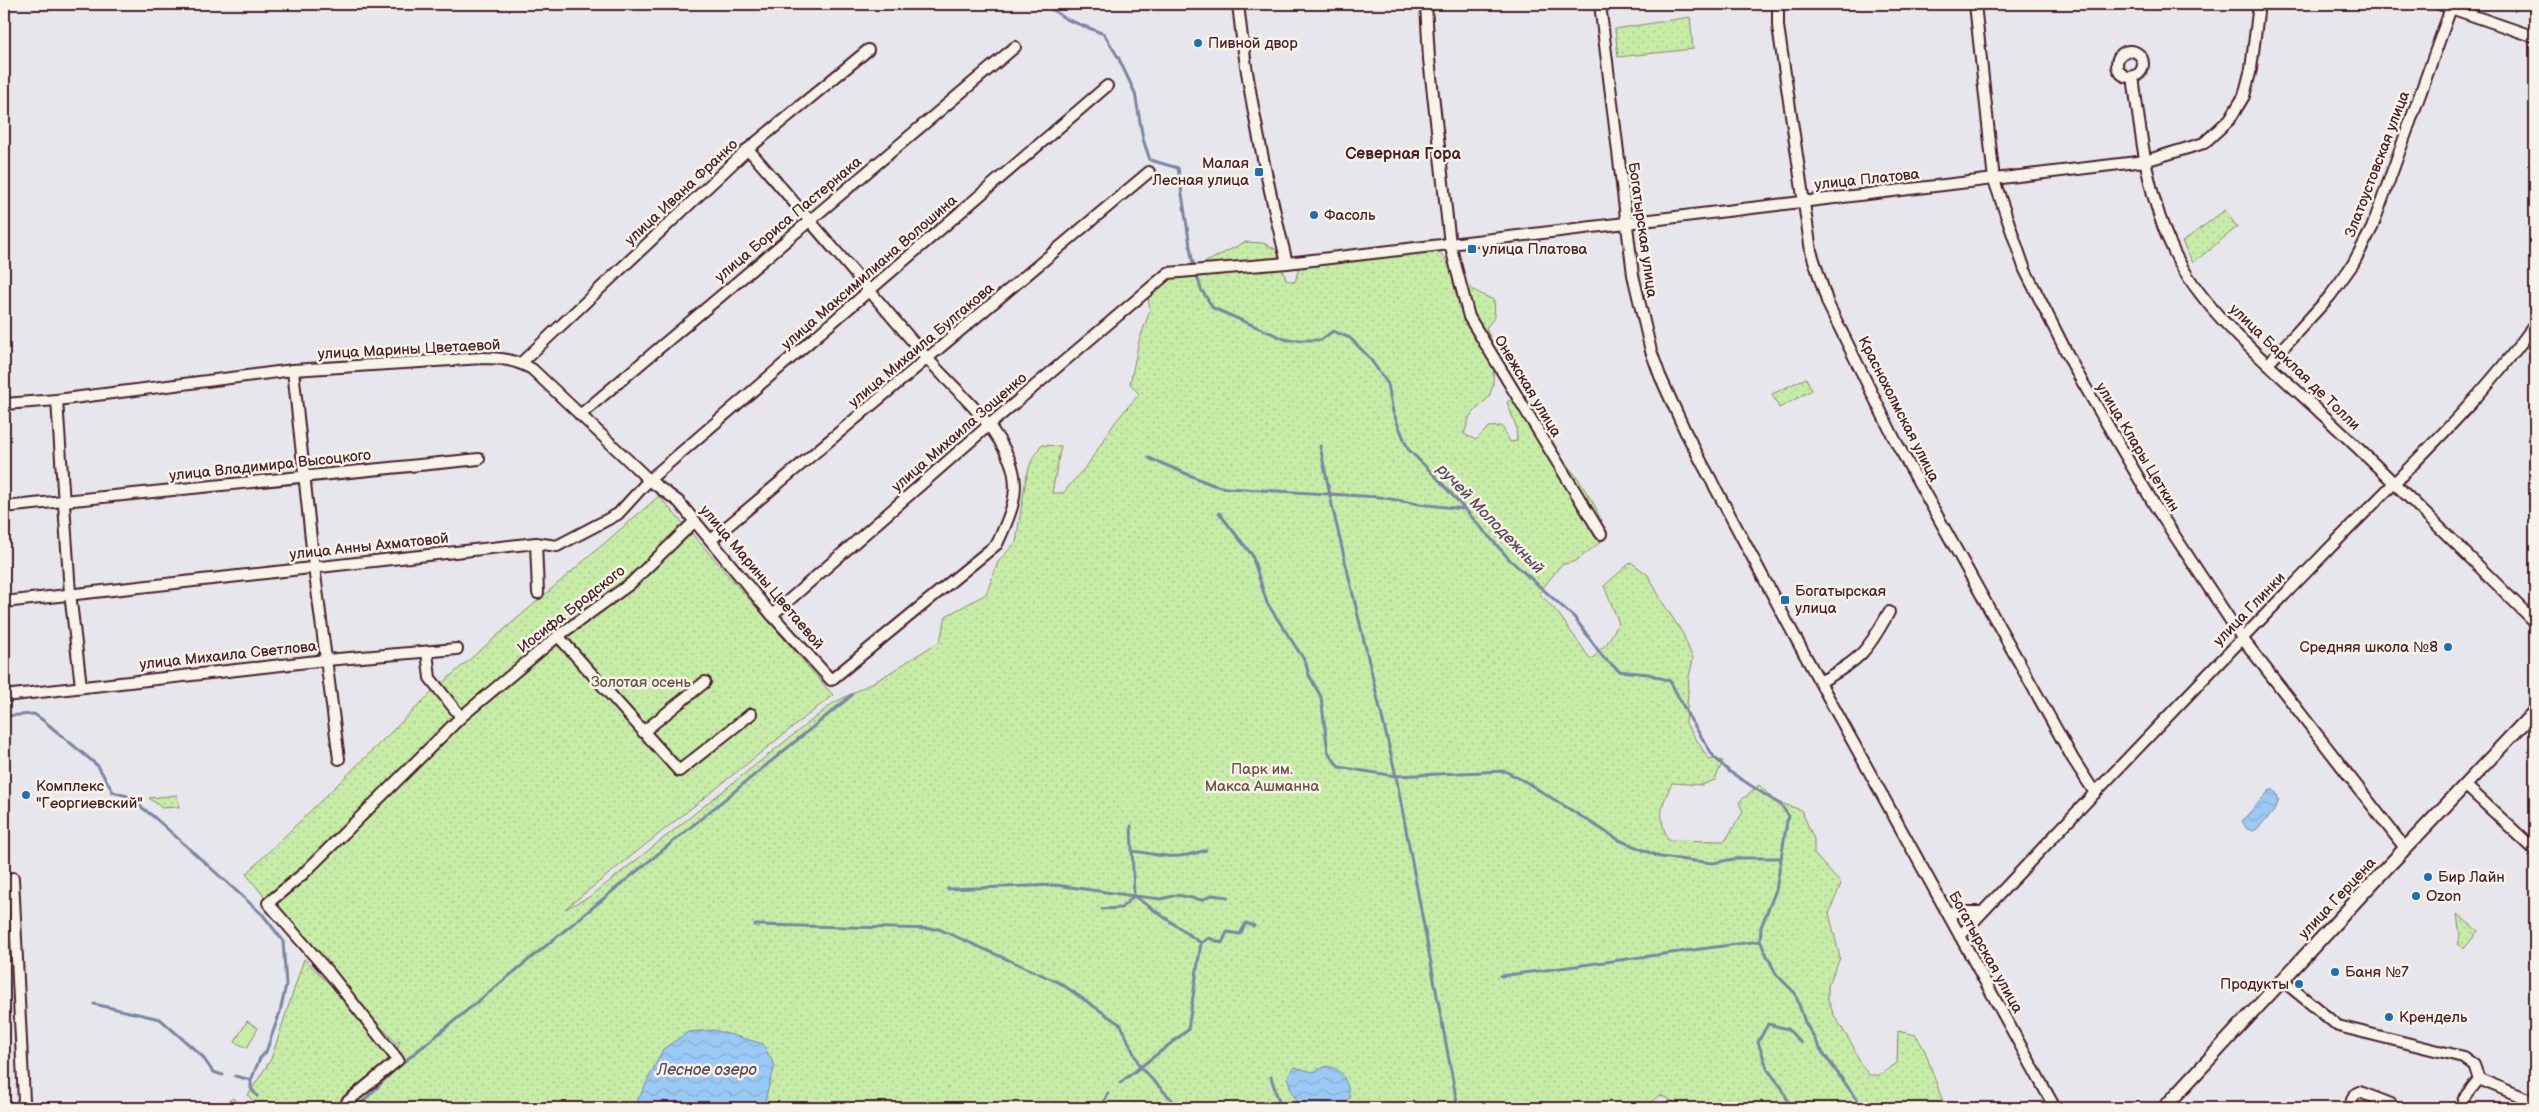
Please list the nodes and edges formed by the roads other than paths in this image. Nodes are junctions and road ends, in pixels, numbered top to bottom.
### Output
1 (1238, 4) edge
2 (1426, 4) edge
3 (1600, 4) edge
4 (1778, 4) edge
5 (1975, 4) edge
6 (2259, 4) edge
7 (2439, 4) edge
8 (2451, 8) junction
9 (2535, 37) edge
10 (1015, 46) dead end
11 (868, 50) dead end
12 (2133, 76) dead end
13 (1107, 86) dead end
14 (748, 149) junction
15 (2144, 161) junction
16 (1149, 172) dead end
17 (1994, 180) junction
18 (1804, 201) junction
19 (810, 220) junction
20 (1625, 223) junction
21 (1450, 244) junction
22 (1287, 263) junction
23 (1168, 273) joint
24 (870, 291) junction
25 (2535, 324) edge
26 (928, 359) junction
27 (521, 363) junction
28 (2269, 363) junction
29 (293, 370) junction
30 (57, 400) junction
31 (4, 404) edge
32 (580, 415) junction
33 (989, 425) junction
34 (479, 459) dead end
35 (305, 476) junction
36 (648, 480) junction
37 (2394, 482) junction
38 (64, 500) junction
39 (4, 506) edge
40 (695, 521) junction
41 (1601, 534) dead end
42 (711, 540) junction
43 (536, 543) junction
44 (314, 567) junction
45 (70, 593) junction
46 (538, 594) dead end
47 (4, 602) edge
48 (1889, 612) dead end
49 (772, 615) junction
50 (2535, 622) edge
51 (558, 636) junction
52 (2242, 638) junction
53 (457, 649) dead end
54 (426, 652) junction
55 (326, 660) junction
56 (705, 682) dead end
57 (1820, 682) junction
58 (81, 686) junction
59 (4, 696) edge
60 (2535, 711) edge
61 (751, 714) dead end
62 (461, 717) junction
63 (643, 732) junction
64 (339, 759) dead end
65 (2465, 785) junction
66 (2095, 793) junction
67 (2405, 848) junction
68 (2535, 850) edge
69 (13, 878) dead end
70 (1947, 912) junction
71 (1981, 912) junction
72 (1960, 936) junction
73 (2282, 980) junction
74 (2479, 1079) junction
75 (347, 1102) dead end
76 (2535, 1102) edge
77 (20, 1108) edge
78 (2055, 1108) edge
79 (2164, 1108) edge
80 (2349, 1108) edge
81 (2393, 1108) edge
82 (2461, 1108) edge

1 - 22 street
2 - 21 street, Онежская улица
3 - 20 street, Богатырская улица
4 - 18 street, Краснохолмская улица
5 - 17 street, улица Клары Цеткин
6 - 15 street, улица Платова
7 - 8 street
8 - 9 street
8 - 28 street, Златоустовская улица
10 - 19 street, улица Бориса Пастернака
11 - 14 street, улица Ивана Франко
12 - 15 street, улица Барклая де Толли
13 - 24 street, улица Максимилиана Волошина
14 - 19 street
14 - 27 street, улица Ивана Франко
15 - 17 street, улица Платова
15 - 28 street, улица Барклая де Толли
16 - 26 street, улица Михаила Булгакова
17 - 18 street, улица Платова
17 - 52 street, улица Клары Цеткин
18 - 20 street, улица Платова
18 - 66 street, Краснохолмская улица
19 - 24 street
19 - 32 street, улица Бориса Пастернака
20 - 21 street, улица Платова
20 - 57 street, Богатырская улица
21 - 22 street, улица Платова
21 - 41 street, Онежская улица
22 - 23 street, улица Платова
23 - 33 street, улица Михаила Зощенко
24 - 26 street
24 - 36 street, улица Максимилиана Волошина
25 - 37 street, улица Глинки
26 - 33 street
26 - 42 street, улица Михаила Булгакова
27 - 29 street, улица Марины Цветаевой
27 - 32 street, улица Марины Цветаевой
28 - 37 street, улица Барклая де Толли
29 - 30 street, улица Марины Цветаевой
29 - 35 street
30 - 31 street, улица Марины Цветаевой
30 - 38 street
32 - 36 street, улица Марины Цветаевой
33 - 49 street, улица Михаила Зощенко
33 - 49 street, улица Марины Цветаевой
34 - 35 street, улица Владимира Высоцкого
35 - 38 street, улица Владимира Высоцкого
35 - 44 street
36 - 40 street, улица Марины Цветаевой
36 - 43 street, улица Анны Ахматовой
37 - 50 street, улица Барклая де Толли
37 - 52 street, улица Глинки
38 - 39 street, улица Владимира Высоцкого
38 - 45 street
40 - 42 street, улица Марины Цветаевой
40 - 51 street, Иосифа Бродского
42 - 49 street, улица Марины Цветаевой
43 - 44 street, улица Анны Ахматовой
43 - 46 street
44 - 45 street, улица Анны Ахматовой
44 - 55 street
45 - 47 street, улица Анны Ахматовой
45 - 58 street
48 - 57 street
51 - 62 street, Иосифа Бродского
51 - 63 street
52 - 66 street, улица Глинки
52 - 67 street, улица Клары Цеткин
53 - 54 street, улица Михаила Светлова
54 - 55 street, улица Михаила Светлова
54 - 62 street
55 - 58 street, улица Михаила Светлова
55 - 64 street
56 - 63 street
57 - 70 street, Богатырская улица
58 - 59 street, улица Михаила Светлова
60 - 65 main road, улица Герцена
61 - 63 street
62 - 75 street, Иосифа Бродского
65 - 67 main road, улица Герцена
65 - 68 street
66 - 71 street, улица Глинки
67 - 73 main road, улица Герцена
69 - 77 street
70 - 71 street
70 - 72 street, Богатырская улица
71 - 72 street, улица Глинки
72 - 78 street, Богатырская улица
73 - 74 street
73 - 79 main road, улица Герцена
74 - 76 street
74 - 82 street
80 - 81 street

